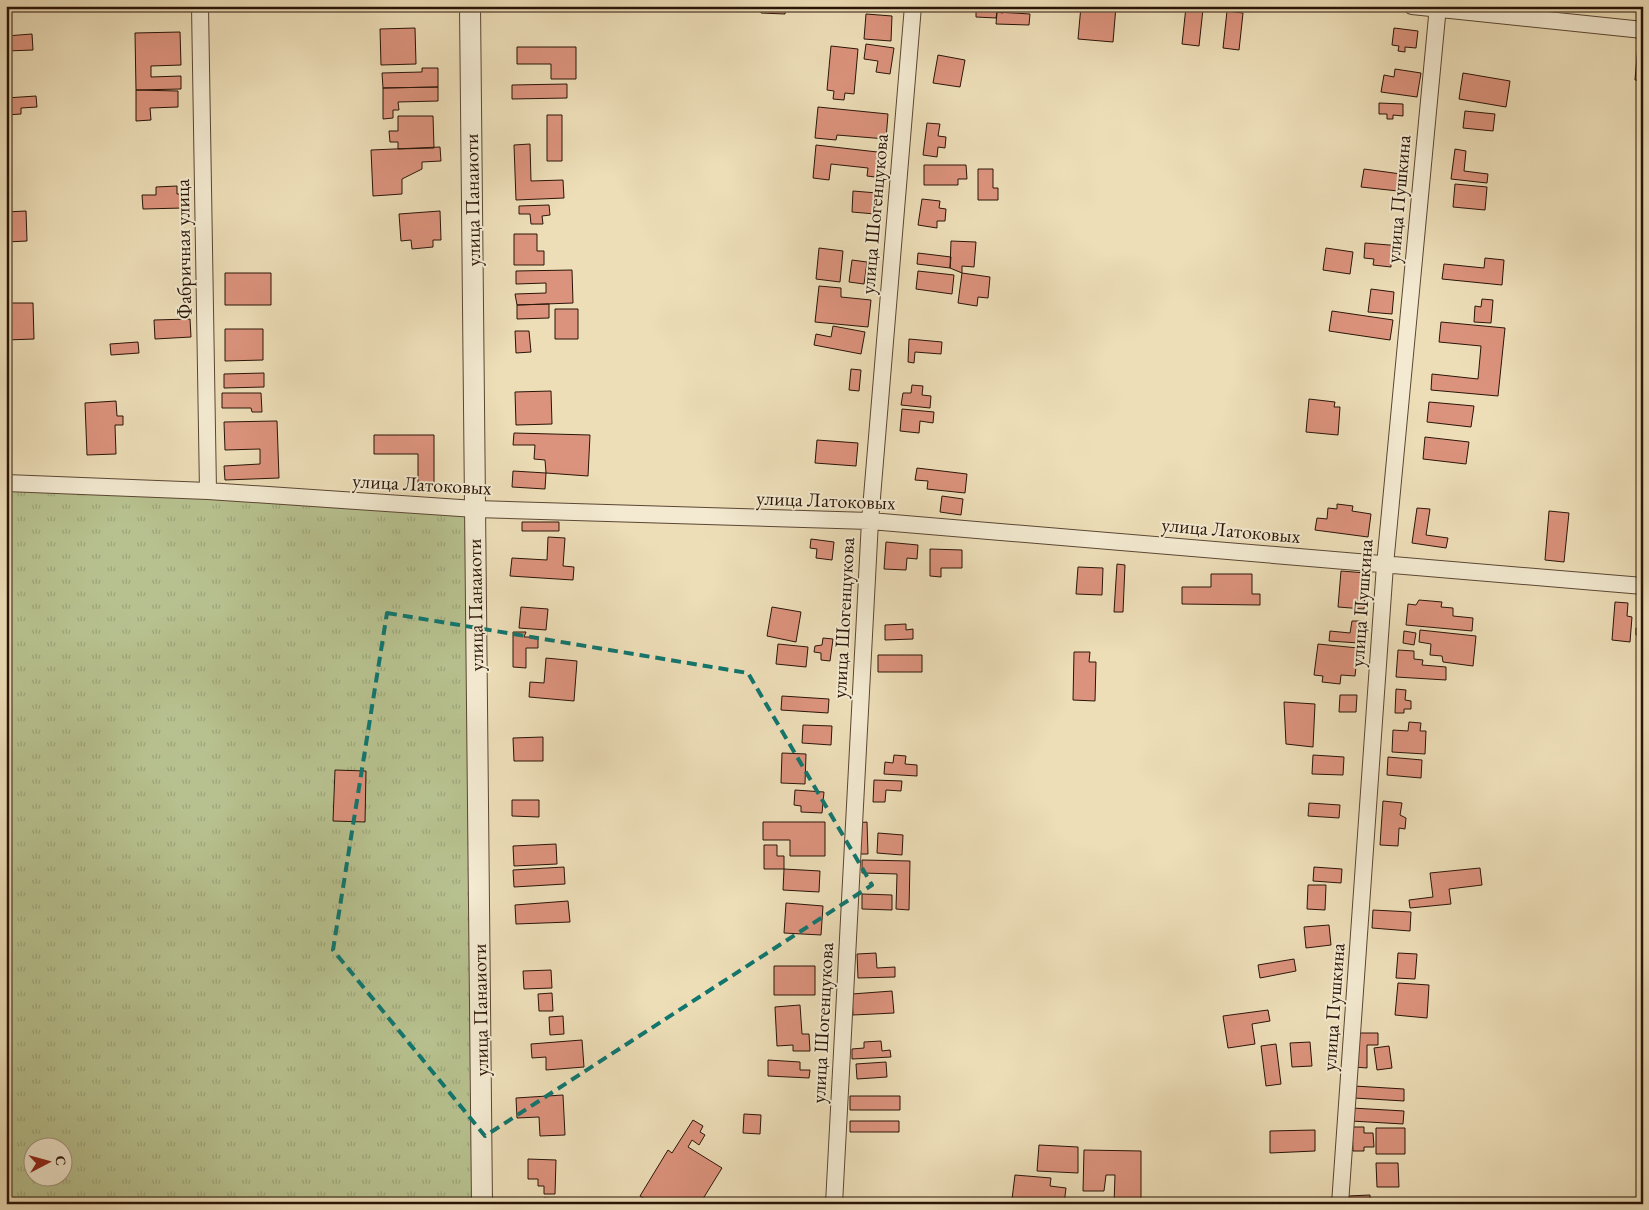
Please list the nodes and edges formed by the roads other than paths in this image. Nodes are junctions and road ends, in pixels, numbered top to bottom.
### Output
1 (200, 6) edge
2 (470, 6) edge
3 (912, 6) edge
4 (1412, 6) edge
5 (1438, 8) edge
6 (1643, 30) edge
7 (6, 483) edge
8 (208, 492) junction
9 (474, 509) junction
10 (870, 521) junction
11 (1385, 565) junction
12 (1643, 586) edge
13 (482, 1204) edge
14 (834, 1204) edge
15 (1340, 1204) edge

1 - 8 street, Фабричная улица
2 - 9 street, улица Панаиоти
3 - 10 street, улица Шогенцукова
4 - 5 street
5 - 6 street
5 - 11 street, улица Пушкина
7 - 8 street, улица Латоковых
8 - 9 street, улица Латоковых
9 - 10 street, улица Латоковых
9 - 13 street, улица Панаиоти
10 - 11 street, улица Латоковых
10 - 14 street, улица Шогенцукова
11 - 12 street, улица Латоковых
11 - 15 street, улица Пушкина

